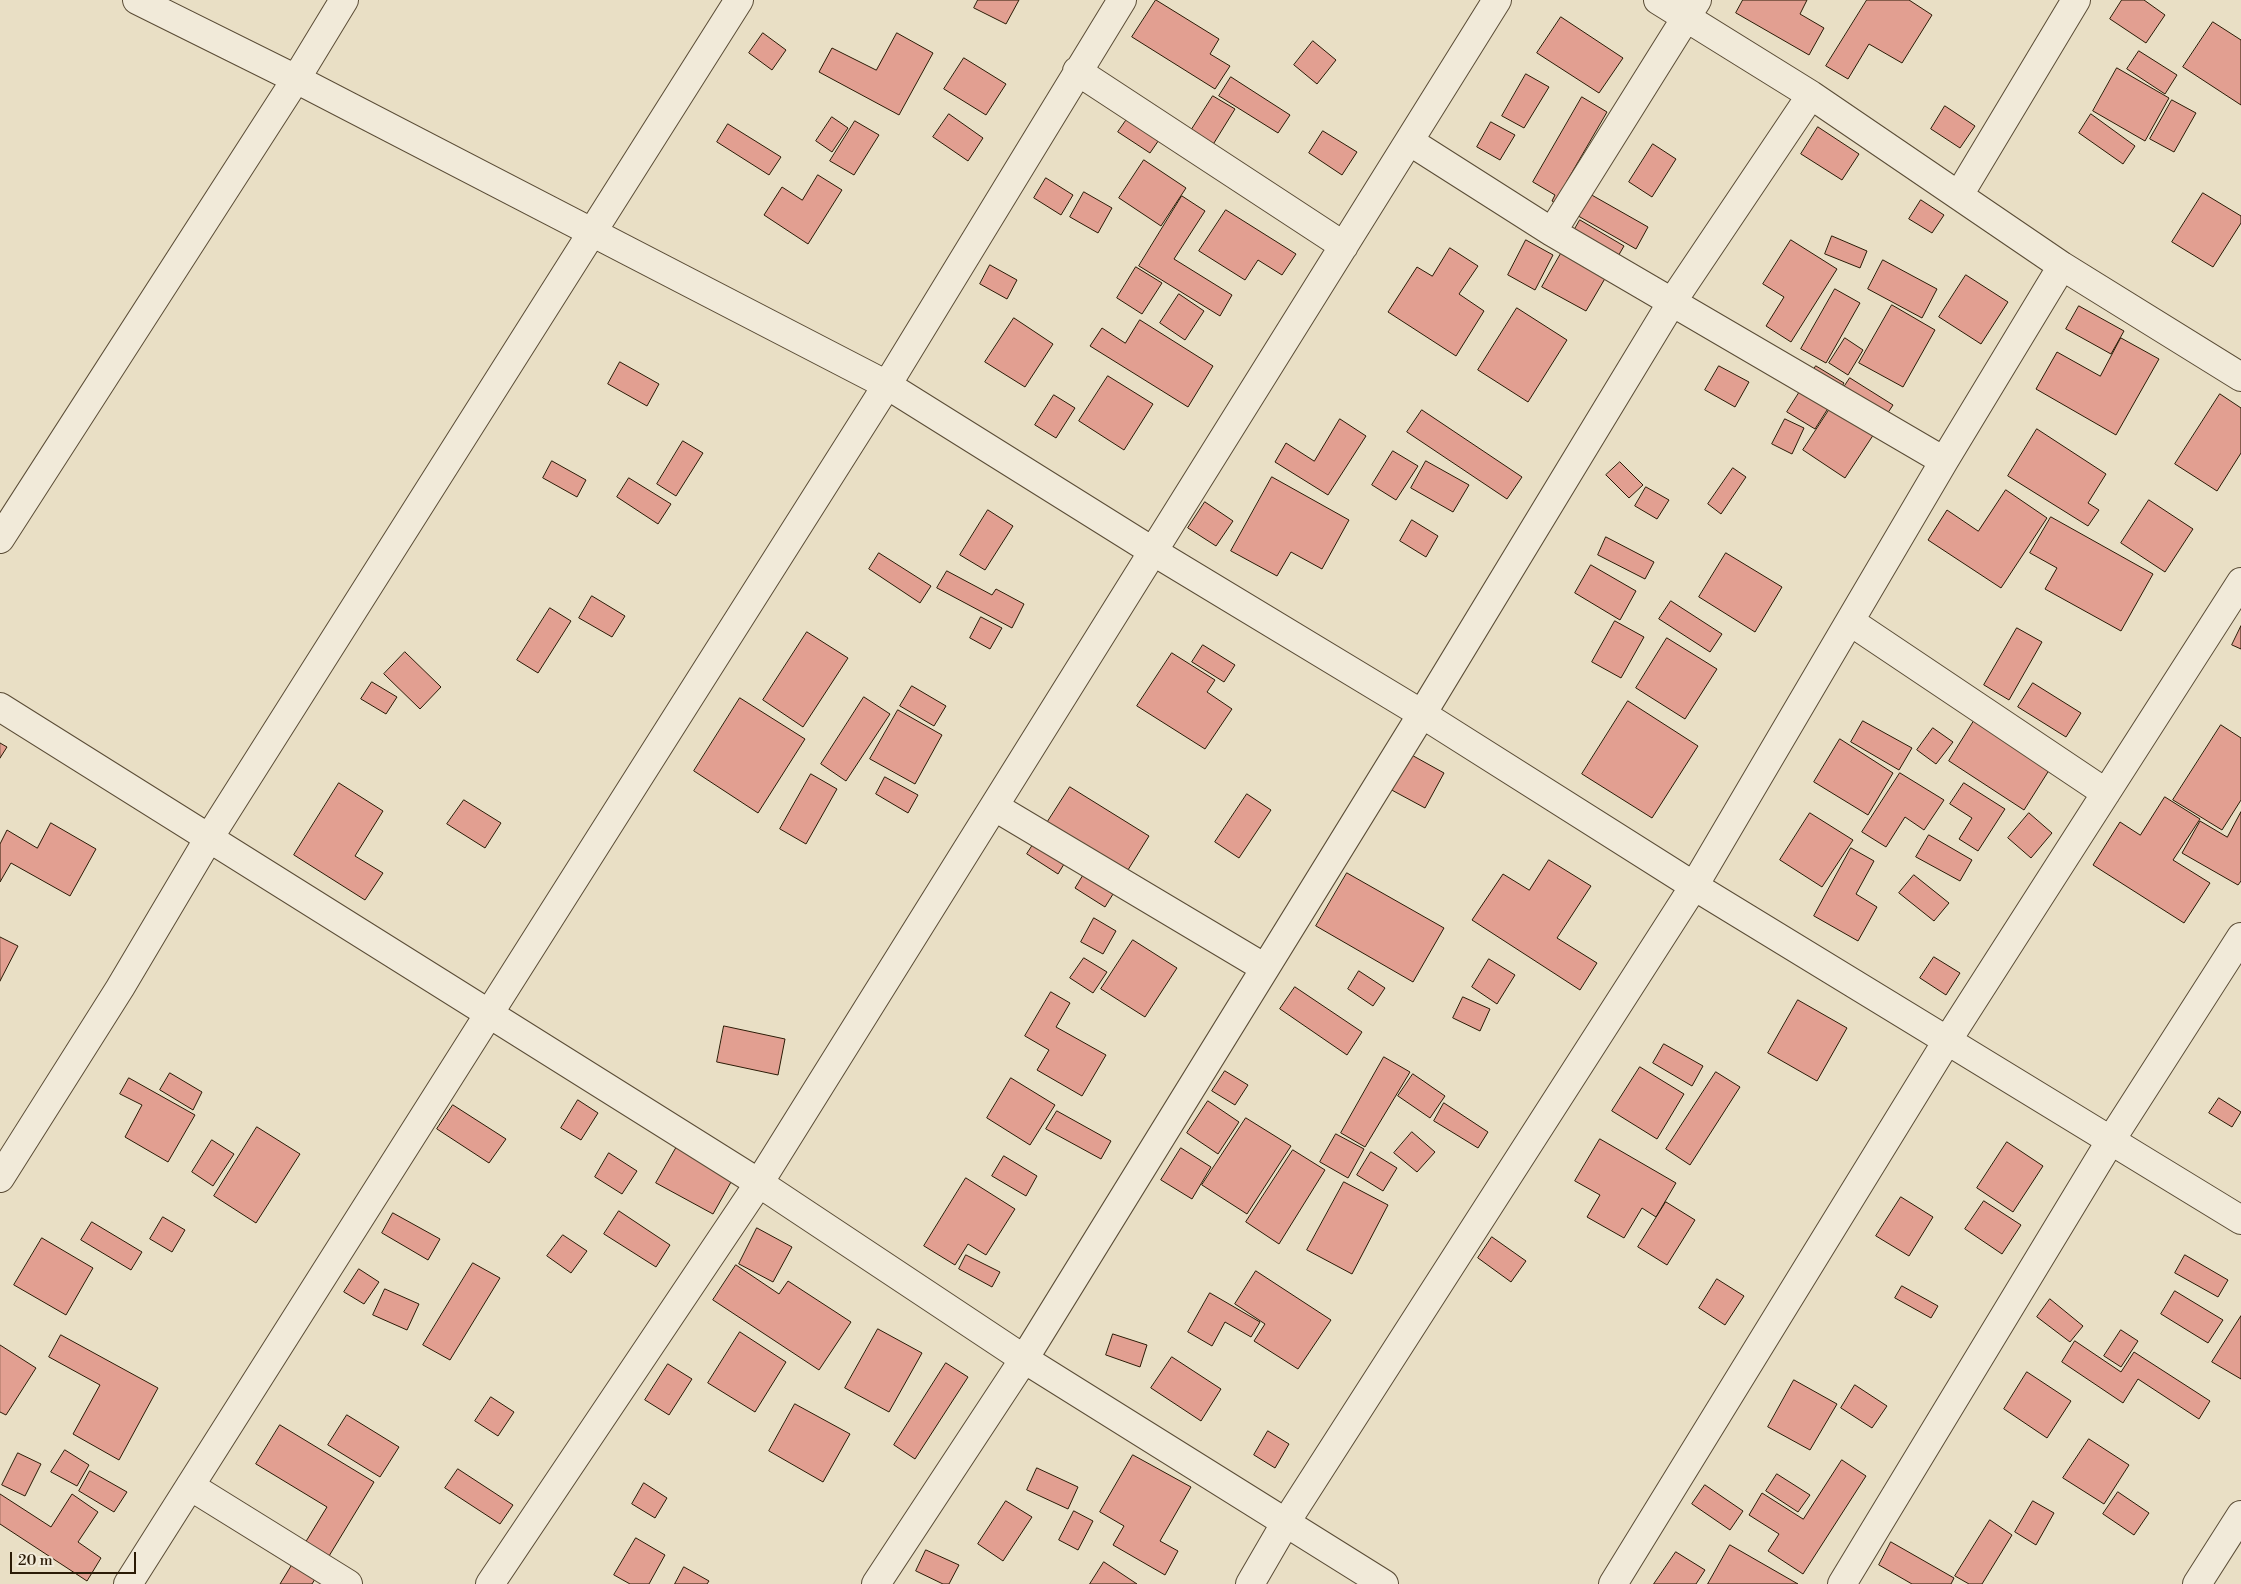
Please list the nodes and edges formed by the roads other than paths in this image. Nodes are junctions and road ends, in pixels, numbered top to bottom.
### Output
1 (137, 0) edge
2 (344, 0) edge
3 (739, 0) edge
4 (1122, 0) edge
5 (1497, 0) edge
6 (1658, 0) edge
7 (2076, 0) edge
8 (1691, 8) edge
9 (1077, 72) junction
10 (296, 79) junction
11 (1811, 95) junction
12 (1409, 141) junction
13 (1959, 195) junction
14 (1552, 232) junction
15 (593, 233) junction
16 (1344, 246) junction
17 (2062, 266) junction
18 (1672, 302) junction
19 (2237, 367) edge
20 (887, 385) junction
21 (1944, 461) junction
22 (0, 539) edge
23 (1154, 552) junction
24 (2241, 582) edge
25 (1851, 622) junction
26 (0, 707) edge
27 (1422, 714) junction
28 (2106, 792) junction
29 (995, 806) junction
30 (209, 838) junction
31 (1694, 886) junction
32 (2241, 937) edge
33 (1265, 968) junction
34 (488, 1014) junction
35 (1947, 1041) junction
36 (2111, 1140) junction
37 (0, 1178) edge
38 (760, 1183) junction
39 (2241, 1220) edge
40 (1024, 1359) junction
41 (190, 1486) junction
42 (2241, 1515) edge
43 (1286, 1522) junction
44 (128, 1584) edge
45 (348, 1584) edge
46 (490, 1584) edge
47 (876, 1584) edge
48 (1250, 1584) edge
49 (1384, 1584) edge
50 (1613, 1584) edge
51 (1842, 1584) edge
52 (2198, 1584) edge

1 - 10 street
2 - 10 street
3 - 15 street
4 - 9 street
5 - 12 street
6 - 8 street
7 - 13 street
8 - 11 street
8 - 14 street
9 - 16 street
9 - 20 street
10 - 15 street
10 - 22 street
11 - 13 street
11 - 18 street
12 - 14 street
12 - 16 street
13 - 17 street
14 - 18 street
15 - 20 street
15 - 30 street
16 - 23 street
17 - 19 street
17 - 21 street
18 - 21 street
18 - 27 street
20 - 23 street
20 - 34 street
21 - 25 street
23 - 27 street
23 - 29 street
24 - 28 street
25 - 28 street
25 - 31 street
26 - 30 street
27 - 31 street
27 - 33 street
28 - 35 street
29 - 33 street
29 - 38 street
30 - 34 street
30 - 37 street
31 - 35 street
31 - 43 street
32 - 36 street
33 - 40 street
34 - 38 street
34 - 41 street
35 - 36 street
35 - 50 street
36 - 39 street
36 - 51 street
38 - 40 street
38 - 46 street
40 - 43 street
40 - 47 street
41 - 44 street
41 - 45 street
42 - 52 street
43 - 48 street
43 - 49 street

